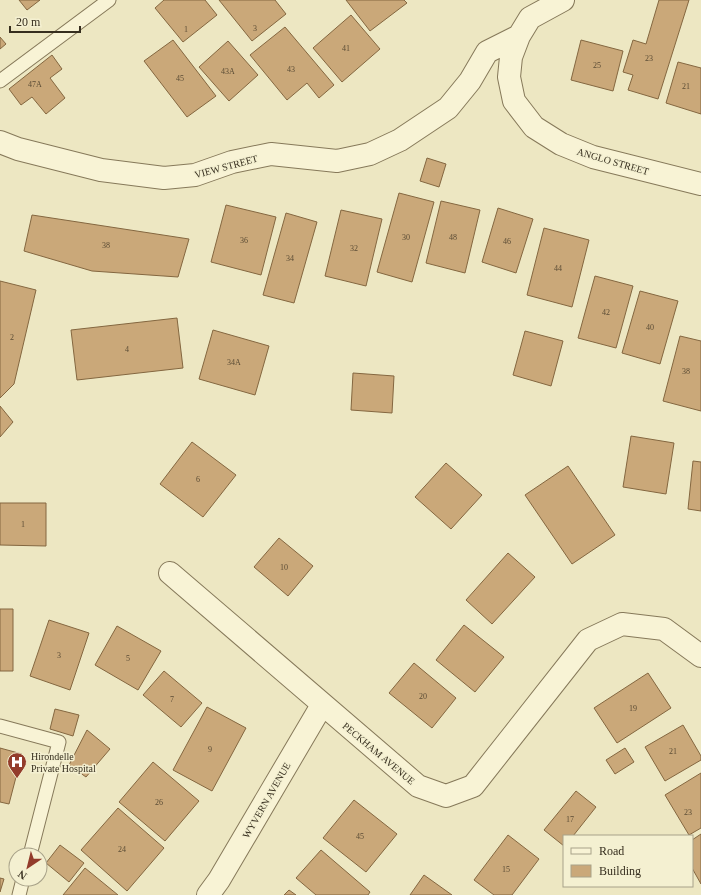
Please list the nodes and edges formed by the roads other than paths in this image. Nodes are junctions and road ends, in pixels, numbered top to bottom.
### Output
1 (109, 0) edge
2 (563, 0) edge
3 (518, 36) junction
4 (0, 81) edge
5 (0, 142) edge
6 (701, 184) edge
7 (170, 573) dead end
8 (701, 656) edge
9 (322, 704) junction
10 (0, 726) edge
11 (32, 847) edge
12 (208, 895) edge

1 - 4 lane
2 - 3 street, VIEW STREET
3 - 5 street, VIEW STREET
3 - 6 street, ANGLO STREET
7 - 9 street, PECKHAM AVENUE
8 - 9 street, PECKHAM AVENUE
9 - 12 street, WYVERN AVENUE
10 - 11 lane

